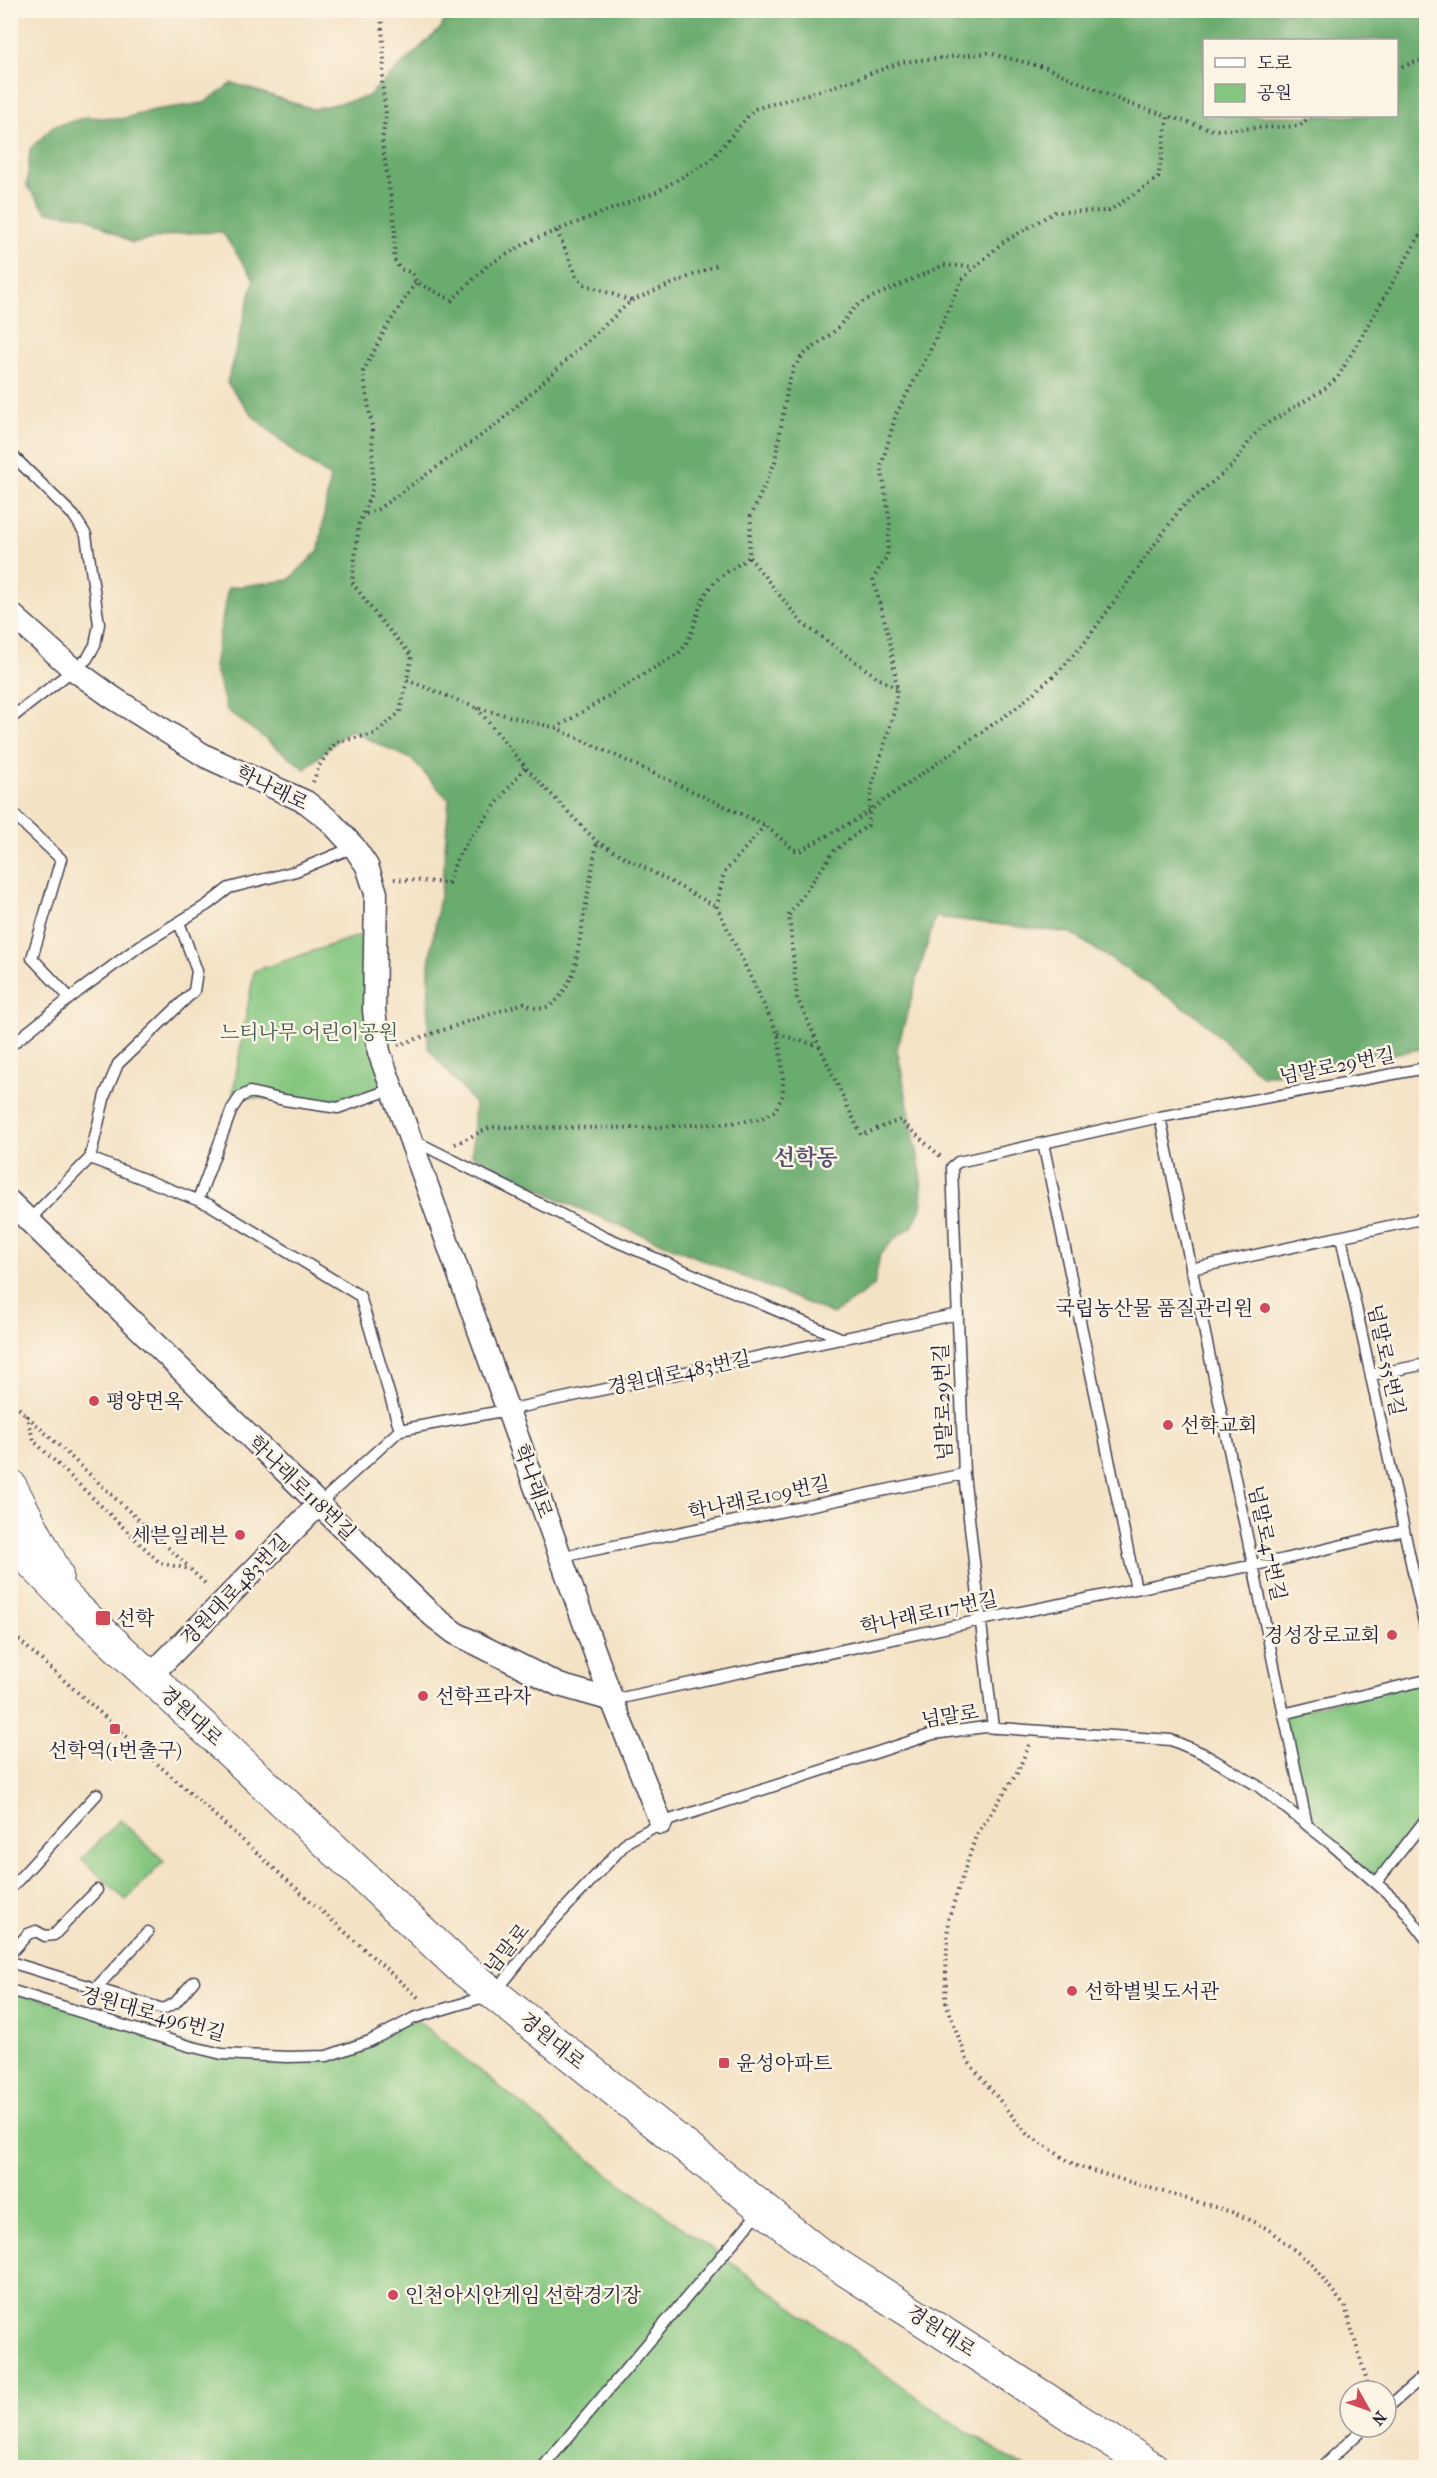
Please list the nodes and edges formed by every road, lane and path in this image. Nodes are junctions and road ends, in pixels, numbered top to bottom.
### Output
1 (381, 10) edge
2 (1426, 59) edge
3 (1398, 67) edge
4 (1168, 116) junction
5 (1309, 117) edge
6 (1426, 225) edge
7 (556, 230) junction
8 (717, 265) dead end
9 (975, 267) junction
10 (416, 282) junction
11 (631, 301) junction
12 (10, 453) edge
13 (365, 514) junction
14 (749, 557) junction
15 (10, 614) edge
16 (73, 669) junction
17 (407, 680) junction
18 (897, 688) junction
19 (477, 708) junction
20 (10, 719) edge
21 (556, 728) junction
22 (525, 767) junction
23 (306, 802) junction
24 (10, 808) edge
25 (870, 810) junction
26 (765, 825) junction
27 (597, 842) junction
28 (354, 847) junction
29 (370, 878) junction
30 (717, 907) junction
31 (179, 922) junction
32 (70, 998) junction
33 (778, 1034) junction
34 (10, 1046) edge
35 (819, 1046) junction
36 (379, 1052) junction
37 (1426, 1068) edge
38 (392, 1089) junction
39 (1160, 1117) junction
40 (410, 1138) junction
41 (1043, 1143) junction
42 (444, 1155) junction
43 (90, 1158) junction
44 (952, 1167) junction
45 (198, 1200) junction
46 (10, 1202) edge
47 (1426, 1218) edge
48 (29, 1220) junction
49 (1341, 1237) junction
50 (1191, 1269) junction
51 (958, 1314) junction
52 (843, 1339) junction
53 (1426, 1364) edge
54 (1371, 1375) junction
55 (10, 1400) edge
56 (507, 1410) junction
57 (26, 1415) junction
58 (400, 1430) junction
59 (964, 1474) junction
60 (10, 1485) edge
61 (319, 1504) junction
62 (1404, 1530) junction
63 (10, 1540) edge
64 (560, 1557) junction
65 (1253, 1565) junction
66 (10, 1568) edge
67 (190, 1569) junction
68 (1136, 1589) junction
69 (224, 1600) junction
70 (73, 1605) junction
71 (981, 1620) junction
72 (10, 1632) edge
73 (1426, 1632) edge
74 (149, 1677) junction
75 (1426, 1680) edge
76 (612, 1700) junction
77 (1283, 1714) junction
78 (993, 1728) junction
79 (1035, 1730) junction
80 (97, 1794) dead end
81 (1426, 1819) edge
82 (661, 1823) junction
83 (1306, 1825) junction
84 (1376, 1882) junction
85 (10, 1889) edge
86 (97, 1890) dead end
87 (148, 1932) dead end
88 (1426, 1940) edge
89 (10, 1954) edge
90 (10, 1962) edge
91 (194, 1981) dead end
92 (96, 1988) junction
93 (10, 1990) edge
94 (494, 1994) junction
95 (435, 2012) junction
96 (762, 2209) junction
97 (1426, 2374) edge
98 (1366, 2379) edge
99 (1398, 2398) edge
100 (1352, 2439) edge
101 (542, 2468) edge
102 (1153, 2468) edge
103 (1320, 2468) edge

1 - 10 path
2 - 3 path
4 - 5 path
4 - 7 path
4 - 9 path
6 - 25 path
7 - 10 path
7 - 11 path
8 - 11 path
9 - 14 path
9 - 18 path
10 - 13 path
11 - 13 path
12 - 16 lane
13 - 17 path
14 - 18 path
14 - 21 path
15 - 16 street, 학나래로
16 - 20 lane
16 - 23 street, 학나래로
17 - 19 path
17 - 23 path
18 - 25 path
19 - 21 path
19 - 22 path
21 - 26 path
22 - 27 path
22 - 29 path
23 - 28 street, 학나래로
24 - 32 lane
25 - 26 path
25 - 35 path
26 - 30 path
27 - 30 path
27 - 36 path
28 - 29 street, 학나래로
28 - 31 lane
29 - 36 street, 학나래로
30 - 33 path
31 - 32 lane
31 - 43 lane
32 - 34 lane
33 - 35 path
33 - 42 path
35 - 44 path
36 - 38 street, 학나래로
37 - 39 lane, 넘말로29번길
38 - 40 street, 학나래로
38 - 45 lane
39 - 41 lane, 넘말로29번길
39 - 50 lane, 넘말로47번길
40 - 42 lane
40 - 56 street, 학나래로
41 - 44 lane, 넘말로29번길
41 - 68 lane
42 - 52 lane
43 - 45 lane
43 - 48 lane
44 - 51 lane, 넘말로29번길
45 - 58 lane
46 - 48 street, 학나래로118번길
47 - 49 lane
48 - 61 street, 학나래로118번길
49 - 50 lane
49 - 54 lane, 넘말로55번길
50 - 65 lane, 넘말로47번길
51 - 52 lane, 경원대로483번길
51 - 59 lane, 넘말로29번길
52 - 56 lane, 경원대로483번길
53 - 54 lane
54 - 62 lane, 넘말로55번길
55 - 57 path
56 - 58 lane, 경원대로483번길
56 - 64 street, 학나래로
57 - 67 path
57 - 67 path
58 - 61 lane, 경원대로483번길
59 - 64 lane, 학나래로109번길
59 - 71 lane, 넘말로29번길
60 - 70 main road
61 - 69 street, 경원대로483번길
61 - 76 street, 학나래로118번길
62 - 65 lane, 학나래로117번길
62 - 73 lane, 넘말로55번길
63 - 70 main road, 경원대로
64 - 76 street, 학나래로
65 - 68 lane, 학나래로117번길
65 - 77 lane, 넘말로47번길
66 - 70 main road
67 - 69 path
68 - 71 lane, 학나래로117번길
69 - 74 street, 경원대로483번길
70 - 74 main road, 경원대로
71 - 76 lane, 학나래로117번길
71 - 78 lane, 넘말로29번길
72 - 95 path
74 - 94 main road, 경원대로
75 - 77 lane
76 - 82 street, 학나래로
77 - 83 lane, 넘말로47번길
78 - 79 lane, 넘말로
78 - 82 lane, 넘말로
79 - 83 lane, 넘말로
79 - 98 path
80 - 85 lane
81 - 84 lane
82 - 94 lane, 넘말로
83 - 84 lane, 넘말로
84 - 88 lane, 넘말로
86 - 89 lane
87 - 92 lane
90 - 92 lane
91 - 92 lane
93 - 95 lane, 경원대로496번길
94 - 95 lane, 경원대로496번길
94 - 96 main road, 경원대로
96 - 101 lane
96 - 102 main road, 경원대로
97 - 99 lane
100 - 103 lane

